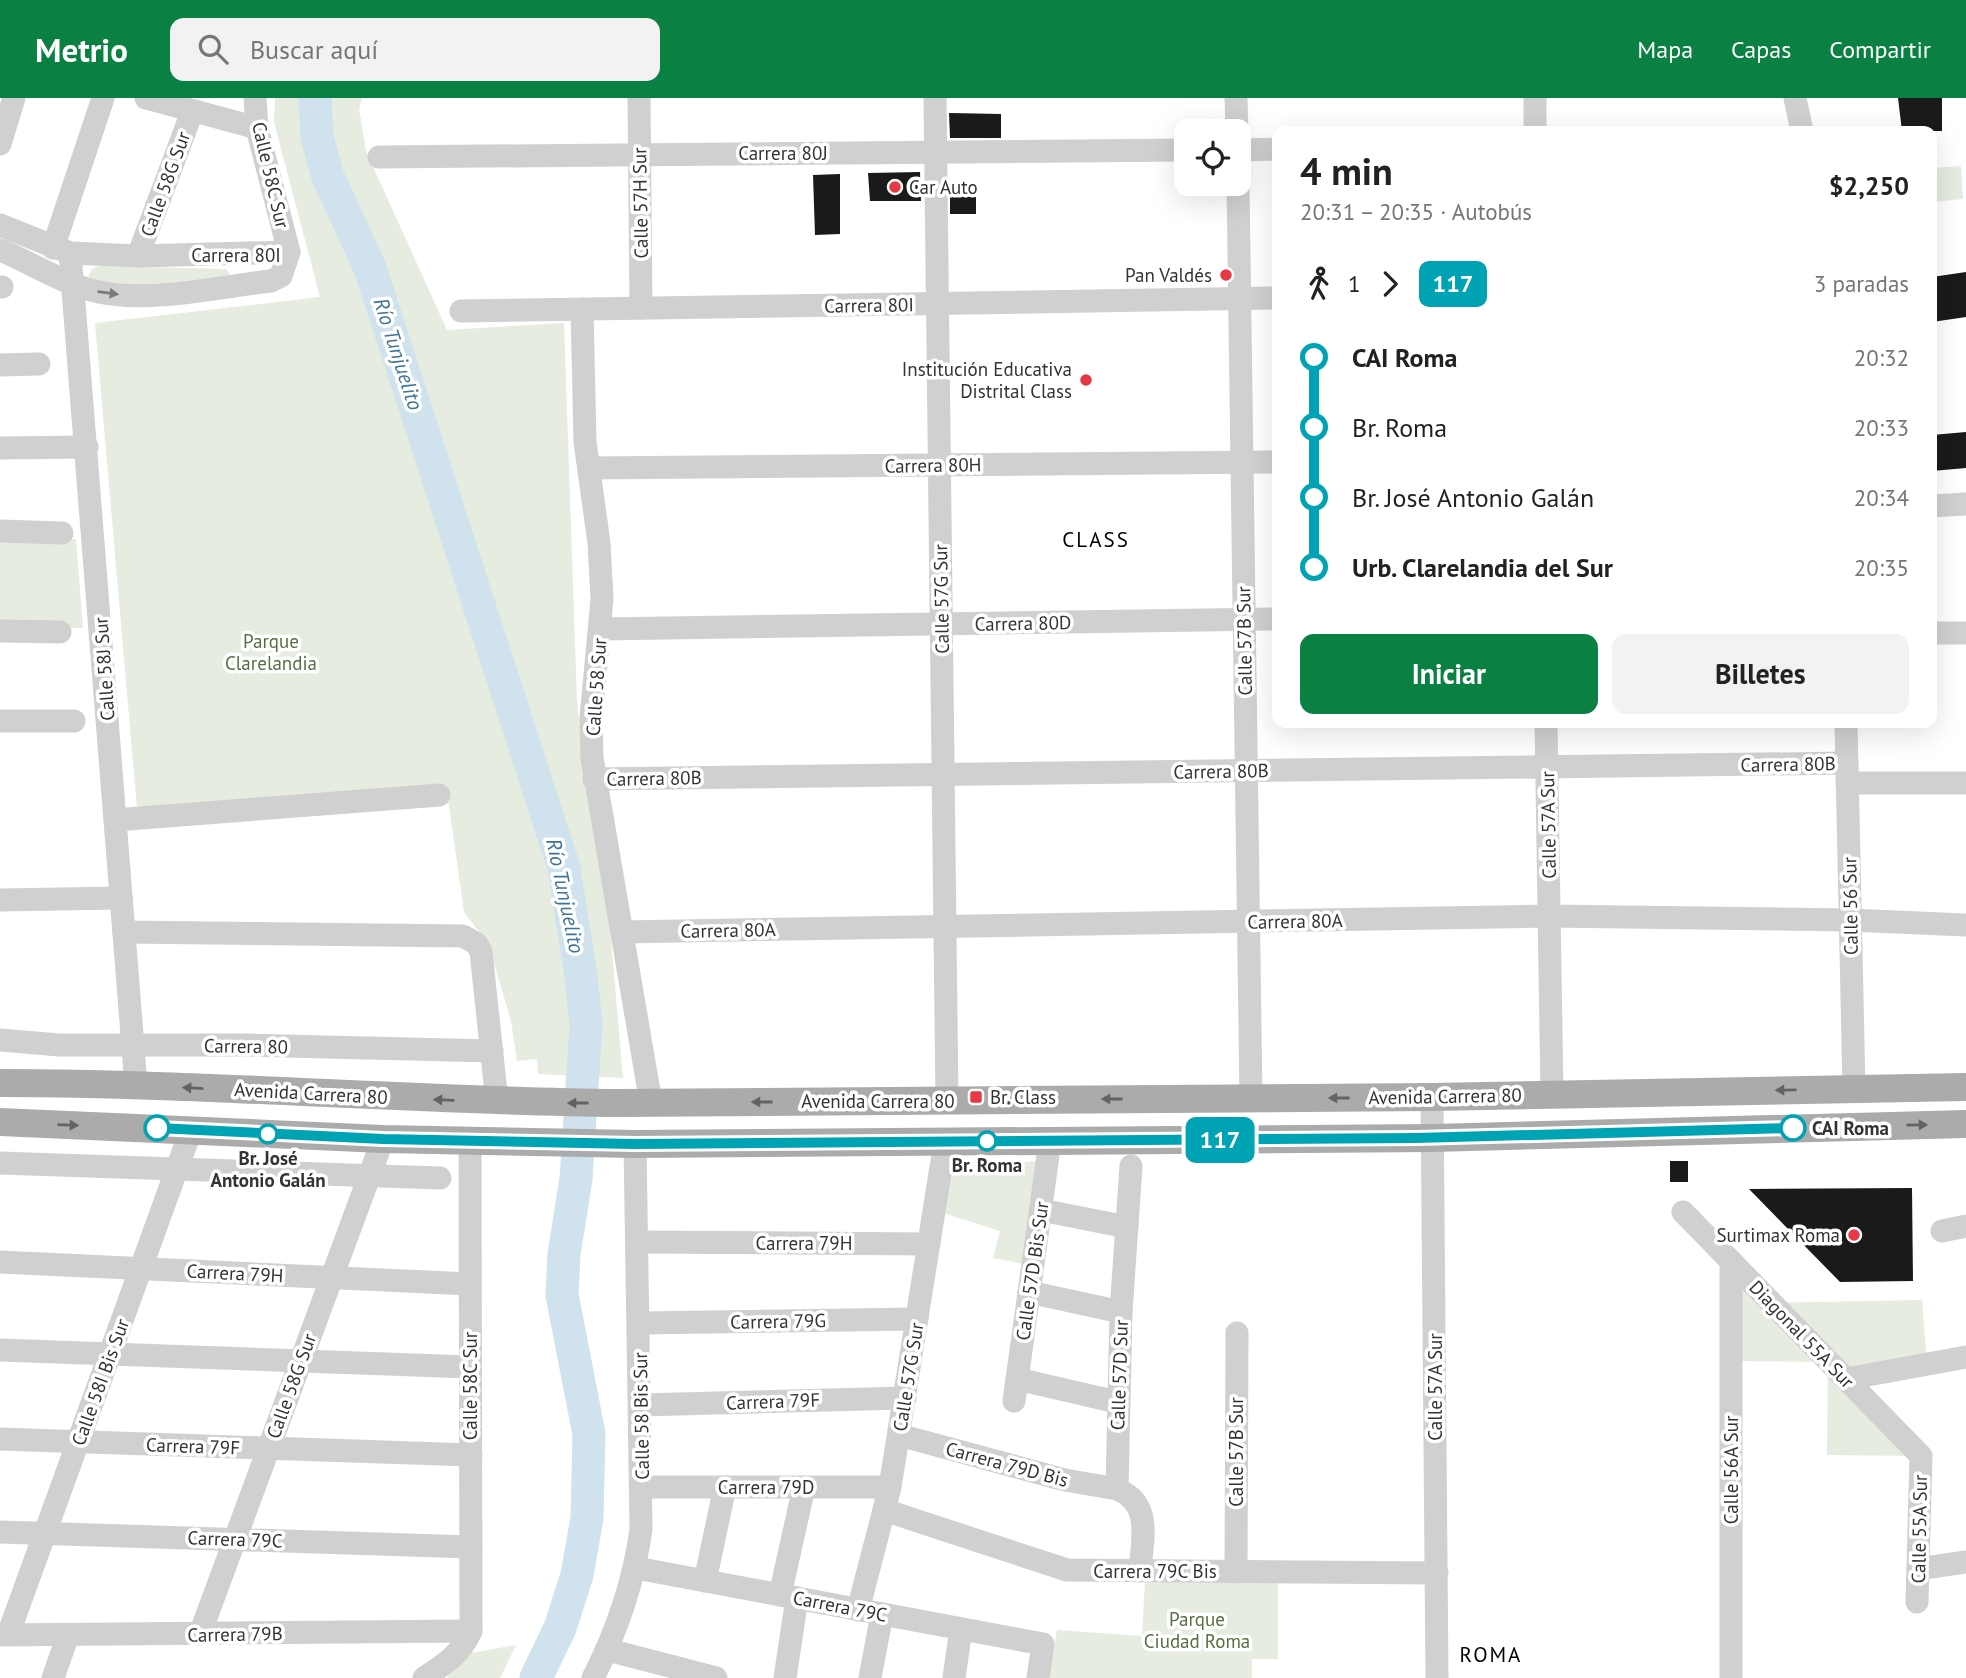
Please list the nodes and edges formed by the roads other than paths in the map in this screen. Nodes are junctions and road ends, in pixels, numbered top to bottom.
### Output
1 (14, 98) edge
2 (103, 98) edge
3 (146, 98) edge
4 (255, 98) edge
5 (639, 98) edge
6 (935, 98) edge
7 (1236, 98) edge
8 (1535, 98) edge
9 (1795, 98) edge
10 (192, 112) junction
11 (1237, 119) edge
12 (1535, 126) edge
13 (1801, 126) edge
14 (257, 128) junction
15 (0, 144) edge
16 (1272, 149) edge
17 (1174, 150) edge
18 (1251, 150) edge
19 (936, 152) junction
20 (639, 154) junction
21 (379, 157) dead end
22 (1238, 196) edge
23 (0, 225) edge
24 (0, 250) edge
25 (61, 251) junction
26 (289, 252) junction
27 (138, 256) junction
28 (72, 282) junction
29 (1272, 298) edge
30 (1239, 299) junction
31 (937, 304) junction
32 (641, 308) junction
33 (582, 309) junction
34 (461, 311) dead end
35 (39, 364) dead end
36 (0, 365) edge
37 (0, 447) edge
38 (87, 447) junction
39 (1272, 461) edge
40 (1242, 462) junction
41 (939, 465) junction
42 (589, 468) junction
43 (1966, 504) edge
44 (1937, 506) edge
45 (0, 531) edge
46 (62, 533) dead end
47 (1272, 619) edge
48 (1244, 620) junction
49 (941, 624) junction
50 (601, 629) junction
51 (0, 631) edge
52 (60, 632) dead end
53 (1937, 634) edge
54 (1966, 634) edge
55 (74, 720) dead end
56 (0, 721) edge
57 (1546, 728) edge
58 (1846, 728) edge
59 (1547, 767) junction
60 (1246, 771) junction
61 (1847, 773) junction
62 (943, 774) junction
63 (594, 779) junction
64 (1966, 783) edge
65 (439, 795) dead end
66 (116, 820) junction
67 (121, 898) junction
68 (0, 900) edge
69 (1549, 916) junction
70 (1850, 920) junction
71 (1248, 922) junction
72 (1966, 926) edge
73 (945, 927) junction
74 (124, 932) junction
75 (623, 932) junction
76 (0, 1040) edge
77 (133, 1046) junction
78 (492, 1051) junction
79 (0, 1083) edge
80 (136, 1085) junction
81 (1966, 1087) edge
82 (1854, 1089) junction
83 (1552, 1095) junction
84 (1432, 1097) junction
85 (1251, 1098) junction
86 (947, 1100) junction
87 (497, 1102) junction
88 (651, 1103) junction
89 (0, 1122) edge
90 (1966, 1124) edge
91 (191, 1130) junction
92 (1433, 1138) junction
93 (383, 1139) junction
94 (470, 1141) junction
95 (1050, 1141) junction
96 (945, 1142) junction
97 (627, 1144) junction
98 (0, 1163) edge
99 (1131, 1166) dead end
100 (177, 1169) junction
101 (369, 1176) junction
102 (440, 1178) dead end
103 (1041, 1210) junction
104 (1683, 1212) dead end
105 (1966, 1226) edge
106 (1126, 1227) junction
107 (1942, 1231) dead end
108 (637, 1242) junction
109 (929, 1244) junction
110 (0, 1262) edge
111 (1731, 1262) junction
112 (141, 1269) junction
113 (332, 1278) junction
114 (470, 1284) junction
115 (1029, 1292) junction
116 (1121, 1312) junction
117 (917, 1320) junction
118 (639, 1323) junction
119 (1237, 1333) dead end
120 (0, 1350) edge
121 (110, 1354) junction
122 (1966, 1357) edge
123 (301, 1361) junction
124 (470, 1367) junction
125 (1846, 1379) junction
126 (905, 1398) junction
127 (1117, 1402) junction
128 (641, 1405) junction
129 (899, 1435) junction
130 (0, 1439) edge
131 (78, 1441) junction
132 (269, 1448) junction
133 (471, 1455) junction
134 (1921, 1456) joint
135 (890, 1486) junction
136 (642, 1487) junction
137 (725, 1487) junction
138 (804, 1487) junction
139 (1117, 1489) junction
140 (884, 1510) junction
141 (0, 1532) edge
142 (45, 1533) junction
143 (235, 1539) junction
144 (471, 1547) junction
145 (1966, 1562) edge
146 (636, 1568) junction
147 (1918, 1569) junction
148 (1140, 1571) junction
149 (1236, 1572) junction
150 (1437, 1573) junction
151 (705, 1581) junction
152 (789, 1596) junction
153 (1917, 1601) dead end
154 (858, 1609) junction
155 (882, 1614) junction
156 (961, 1629) junction
157 (471, 1631) junction
158 (200, 1634) junction
159 (4, 1635) edge
160 (68, 1635) junction
161 (608, 1650) junction
162 (708, 1677) edge
163 (53, 1678) edge
164 (425, 1678) edge
165 (593, 1678) edge
166 (785, 1678) edge
167 (870, 1678) edge
168 (954, 1678) edge
169 (1038, 1678) edge
170 (1437, 1678) edge
171 (1731, 1678) edge

1 - 15 street
2 - 25 street, Calle 58J Sur
3 - 10 street
4 - 14 street, Calle 58C Sur
5 - 20 street, Calle 57H Sur
6 - 19 street, Calle 57G Sur
7 - 11 street
8 - 12 street
9 - 13 street
10 - 14 street
10 - 27 street, Calle 58G Sur
14 - 26 street, Calle 58C Sur
16 - 18 street
17 - 19 street, Carrera 80J
19 - 20 street, Carrera 80J
19 - 31 street, Calle 57G Sur
20 - 21 street, Carrera 80J
20 - 32 street, Calle 57H Sur
22 - 30 street, Calle 57B Sur
23 - 25 street, Carrera 80I
24 - 28 street, Carrera 80I
25 - 27 street, Carrera 80I
25 - 28 street, Calle 58J Sur
26 - 27 street, Carrera 80I
28 -> 26 street, Carrera 80I
28 - 38 street, Calle 58J Sur
29 - 30 street, Carrera 80I
30 - 31 street, Carrera 80I
30 - 40 street, Calle 57B Sur
31 - 32 street, Carrera 80I
31 - 41 street, Calle 57G Sur
32 - 33 street, Carrera 80I
33 - 34 street, Carrera 80I
33 - 42 street, Calle 58 Sur
35 - 36 street
37 - 38 street
38 - 66 street, Calle 58J Sur
39 - 40 street, Carrera 80H
40 - 41 street, Carrera 80H
40 - 48 street, Calle 57B Sur
41 - 42 street, Carrera 80H
41 - 49 street, Calle 57G Sur
42 - 50 street, Calle 58 Sur
43 - 44 street
45 - 46 street
47 - 48 street, Carrera 80D
48 - 49 street, Carrera 80D
48 - 60 street, Calle 57B Sur
49 - 50 street, Carrera 80D
49 - 62 street, Calle 57G Sur
50 - 63 street, Calle 58 Sur
51 - 52 street
53 - 54 street
55 - 56 street
57 - 59 street, Calle 57A Sur
58 - 61 street, Calle 56 Sur
59 - 60 street, Carrera 80B
59 - 61 street, Carrera 80B
59 - 69 street, Calle 57A Sur
60 - 62 street, Carrera 80B
60 - 71 street, Calle 57B Sur
61 - 64 street, Carrera 80B
61 - 70 street, Calle 56 Sur
62 - 63 street, Carrera 80B
62 - 73 street, Calle 57G Sur
63 - 75 street, Calle 58 Sur
65 - 66 street
66 - 67 street, Calle 58J Sur
67 - 68 street
67 - 74 street, Calle 58J Sur
69 - 70 street, Carrera 80A
69 - 71 street, Carrera 80A
69 - 83 street, Calle 57A Sur
70 - 72 street, Carrera 80A
70 - 82 street, Calle 56 Sur
71 - 73 street, Carrera 80A
71 - 85 street, Calle 57B Sur
73 - 75 street, Carrera 80A
73 - 86 street, Calle 57G Sur
74 - 77 street, Calle 58J Sur
74 - 78 street
75 - 88 street, Calle 58 Sur
76 - 77 street, Carrera 80
77 - 78 street, Carrera 80
77 - 80 street, Calle 58J Sur
78 - 87 street
79 - 80 main road, Avenida Carrera 80
87 -> 80 main road, Avenida Carrera 80
81 - 82 main road, Avenida Carrera 80
82 -> 83 main road, Avenida Carrera 80
83 - 84 main road, Avenida Carrera 80
84 -> 85 main road, Avenida Carrera 80
84 - 92 street, Calle 57A Sur
85 -> 86 main road, Avenida Carrera 80
86 -> 88 main road, Avenida Carrera 80
88 -> 87 main road, Avenida Carrera 80
89 -> 91 main road
92 -> 90 main road
91 - 93 main road
91 - 100 street, Calle 58I Bis Sur
92 - 95 main road
92 - 150 street, Calle 57A Sur
93 - 94 main road
93 - 101 street, Calle 58G Sur
94 - 97 main road
94 - 114 street, Calle 58C Sur
95 - 96 main road
95 - 103 street, Calle 57D Bis Sur
96 - 97 main road
96 - 109 street, Calle 57G Sur
97 - 108 street, Calle 58 Bis Sur
98 - 100 street
99 - 106 street, Calle 57D Sur
100 - 101 street
100 - 112 street, Calle 58I Bis Sur
101 - 102 street
101 - 113 street, Calle 58G Sur
103 - 106 street
103 - 115 street, Calle 57D Bis Sur
104 - 111 street, Diagonal 55A Sur
105 - 107 street
106 - 116 street, Calle 57D Sur
108 - 109 street, Carrera 79H
108 - 118 street, Calle 58 Bis Sur
109 - 117 street, Calle 57G Sur
110 - 112 street, Carrera 79H
111 - 125 street, Diagonal 55A Sur
111 - 171 street, Calle 56A Sur
112 - 113 street, Carrera 79H
112 - 121 street, Calle 58I Bis Sur
113 - 114 street, Carrera 79H
113 - 123 street, Calle 58G Sur
114 - 124 street, Calle 58C Sur
115 - 116 street
115 - 127 street, Calle 57D Bis Sur
116 - 127 street, Calle 57D Sur
117 - 118 street, Carrera 79G
117 - 126 street, Calle 57G Sur
118 - 128 street, Calle 58 Bis Sur
119 - 149 street, Calle 57B Sur
120 - 121 street
121 - 123 street
121 - 131 street, Calle 58I Bis Sur
122 - 125 street
123 - 124 street
123 - 132 street, Calle 58G Sur
124 - 133 street, Calle 58C Sur
125 - 134 street, Diagonal 55A Sur
126 - 128 street, Carrera 79F
126 - 129 street, Calle 57G Sur
127 - 139 street, Calle 57D Sur
128 - 136 street, Calle 58 Bis Sur
129 - 135 street, Calle 57G Sur
129 - 139 street, Carrera 79D Bis
130 - 131 street, Carrera 79F
131 - 132 street, Carrera 79F
131 - 142 street, Calle 58I Bis Sur
132 - 133 street, Carrera 79F
132 - 143 street, Calle 58G Sur
133 - 144 street, Calle 58C Sur
134 - 147 street, Calle 55A Sur
135 - 138 street, Carrera 79D
135 - 140 street, Calle 57G Sur
136 - 137 street, Carrera 79D
136 - 146 street, Calle 58 Bis Sur
137 - 138 street, Carrera 79D
137 - 151 street
138 - 152 street
139 - 148 street
140 - 148 street, Carrera 79C Bis
140 - 154 street, Calle 57G Sur
141 - 142 street, Carrera 79C
142 - 143 street, Carrera 79C
142 - 159 street, Calle 58I Bis Sur
143 - 144 street, Carrera 79C
143 - 158 street, Calle 58G Sur
144 - 157 street, Calle 58C Sur
145 - 147 street
146 - 151 street, Carrera 79C
146 - 161 street, Calle 58 Bis Sur
147 - 153 street, Calle 55A Sur
148 - 149 street, Carrera 79C Bis
149 - 150 street, Carrera 79C Bis
150 - 170 street, Calle 57A Sur
151 - 152 street, Carrera 79C
152 - 154 street, Carrera 79C
152 - 166 street
154 - 155 street, Carrera 79C
155 - 156 street, Carrera 79C
155 - 167 street
156 - 168 street
156 - 169 street, Carrera 79C
157 - 158 street, Carrera 79B
157 - 164 street
158 - 160 street, Carrera 79B
159 - 160 street, Carrera 79B
160 - 163 street
161 - 162 street
161 - 165 street, Calle 58 Bis Sur

